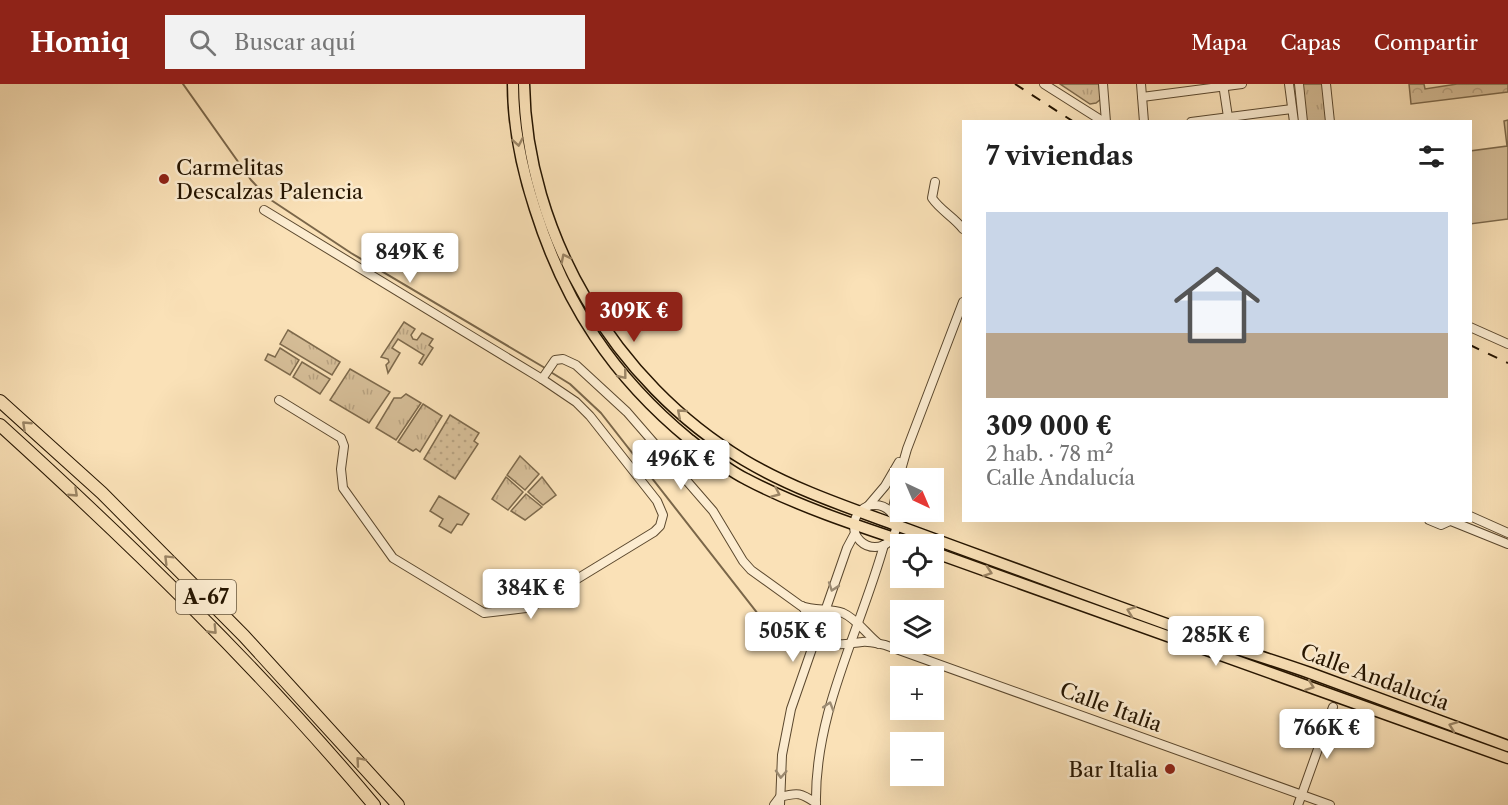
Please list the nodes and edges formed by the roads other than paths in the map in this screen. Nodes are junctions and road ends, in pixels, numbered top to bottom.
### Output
1 (513, 84) edge
2 (524, 84) edge
3 (1102, 84) edge
4 (1141, 84) edge
5 (1240, 84) edge
6 (1289, 84) edge
7 (1299, 84) edge
8 (1326, 84) edge
9 (1048, 85) edge
10 (1224, 85) edge
11 (1142, 97) junction
12 (1104, 99) junction
13 (1292, 109) junction
14 (1086, 110) junction
15 (1228, 117) junction
16 (1102, 120) edge
17 (1105, 120) edge
18 (1144, 120) edge
19 (1206, 120) edge
20 (1294, 120) edge
21 (1303, 120) edge
22 (1330, 120) edge
23 (935, 182) dead end
24 (264, 210) dead end
25 (962, 228) edge
26 (962, 305) edge
27 (962, 315) edge
28 (955, 323) junction
29 (1472, 328) edge
30 (1508, 345) edge
31 (546, 373) junction
32 (279, 400) dead end
33 (0, 401) edge
34 (0, 425) edge
35 (908, 449) junction
36 (902, 468) edge
37 (864, 509) junction
38 (890, 512) edge
39 (1472, 517) edge
40 (896, 522) edge
41 (1434, 522) edge
42 (1448, 522) edge
43 (1453, 522) edge
44 (897, 525) junction
45 (855, 528) junction
46 (1508, 533) edge
47 (889, 541) junction
48 (1508, 544) edge
49 (944, 556) edge
50 (801, 606) junction
51 (825, 611) junction
52 (858, 624) junction
53 (818, 632) junction
54 (879, 644) junction
55 (850, 645) junction
56 (1333, 706) dead end
57 (1508, 746) edge
58 (1508, 758) edge
59 (1301, 796) junction
60 (780, 801) edge
61 (816, 804) edge
62 (374, 805) edge
63 (398, 805) edge
64 (774, 805) edge
65 (1298, 805) edge
66 (1330, 805) edge

1 -> 45 main road
37 -> 2 main road, Calle Andalucía
3 - 12 street
4 - 11 street
5 - 10 street
6 - 13 street
7 - 21 street
8 - 22 street
9 - 14 street
10 - 11 street
10 - 15 street
11 - 18 street
12 - 14 street
12 - 17 street
13 - 15 street
13 - 20 street
14 - 16 street
15 - 19 street
23 - 25 street
24 - 31 street
26 - 28 street
27 - 28 street
28 - 35 street
29 - 30 street
31 - 32 street
31 - 50 street
63 -> 33 highway, A-67
34 -> 62 highway, A-67
35 - 36 street
35 - 37 street
37 - 38 street
37 - 44 main road, Calle Andalucía
37 - 45 street
39 - 46 street
40 - 44 street
41 - 42 street
43 - 48 street
44 - 47 street
57 -> 44 main road, Calle Andalucía
45 - 47 main road
45 - 47 street
45 -> 51 street
47 - 52 street
49 -> 58 main road, Calle Andalucía
50 - 51 street
50 - 53 street
51 - 52 street
51 - 53 street
52 - 54 street, Calle Italia
52 - 55 street
53 - 55 street
53 -> 60 street
54 - 55 street, Calle Italia
54 - 59 street, Calle Italia
61 -> 55 street
56 - 59 street
59 - 65 street
59 - 66 street, Calle Italia
60 - 61 street
60 - 64 street

